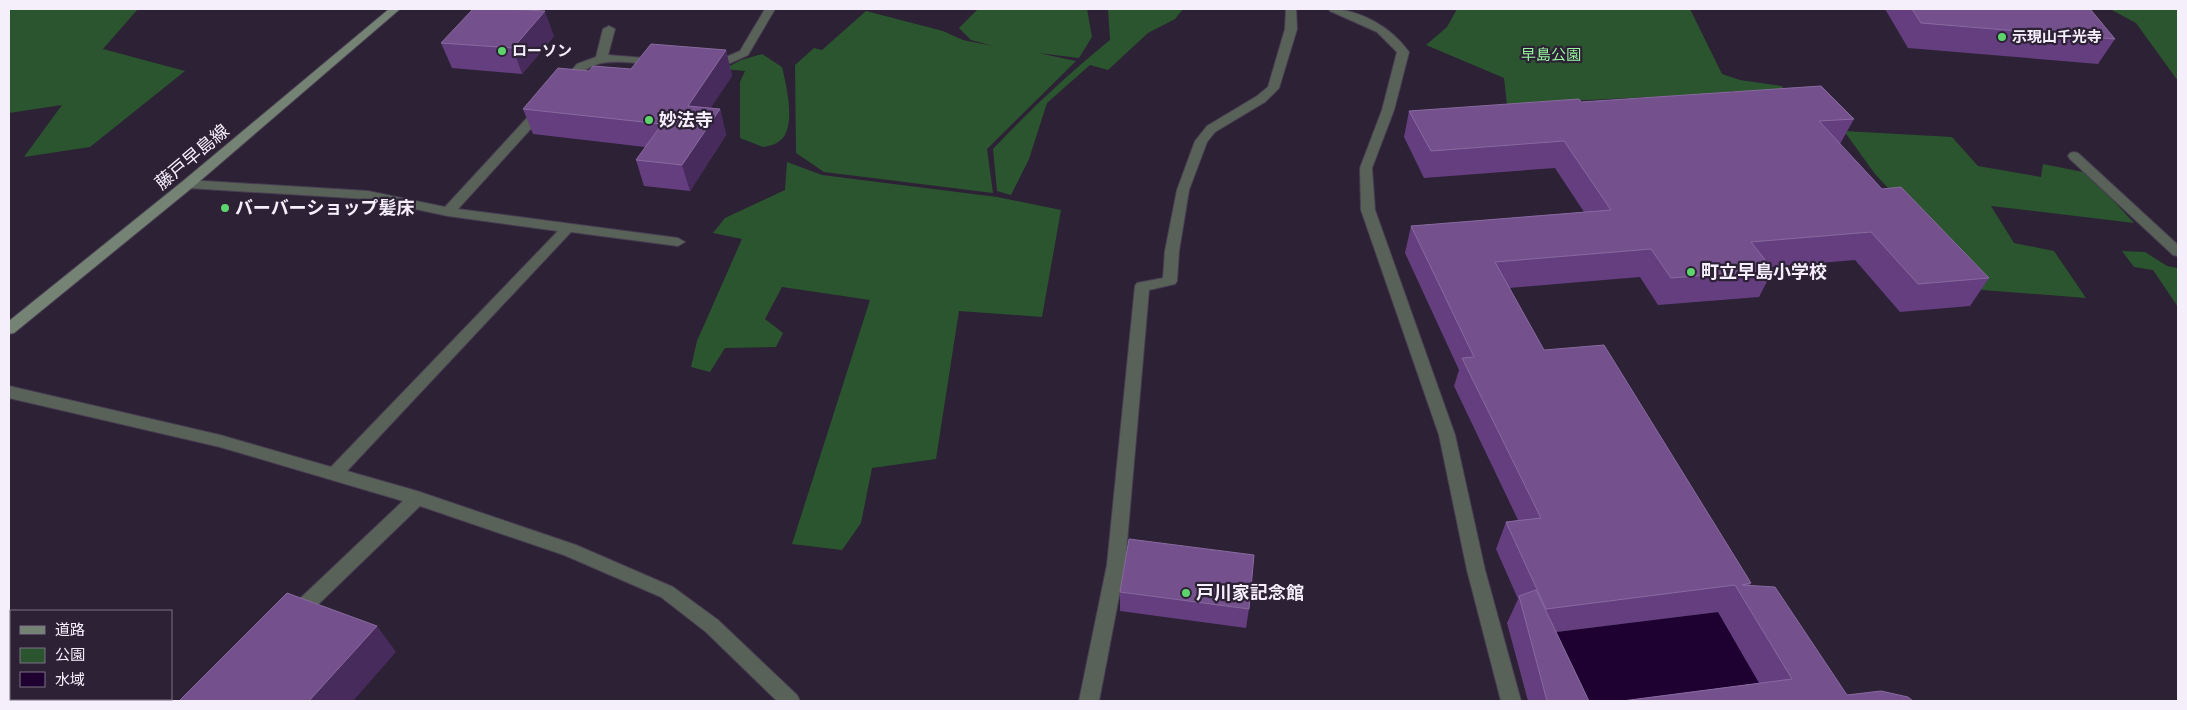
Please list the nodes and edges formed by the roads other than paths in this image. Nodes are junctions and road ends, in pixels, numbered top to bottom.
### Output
1 (395, 9) edge
2 (770, 9) edge
3 (1290, 9) edge
4 (1334, 9) edge
5 (609, 29) dead end
6 (601, 60) junction
7 (667, 63) edge
8 (695, 65) edge
9 (2074, 156) dead end
10 (188, 184) junction
11 (448, 212) junction
12 (568, 228) junction
13 (678, 242) dead end
14 (2178, 252) edge
15 (9, 329) edge
16 (9, 392) edge
17 (334, 474) junction
18 (417, 498) junction
19 (283, 627) edge
20 (790, 701) edge
21 (1089, 701) edge
22 (1511, 701) edge

1 - 10 main road, 藤戸早島線
2 - 8 street
3 - 21 street
4 - 22 street
5 - 6 street
6 - 7 street
6 - 11 street
9 - 14 street
10 - 11 street
10 - 15 main road, 藤戸早島線
11 - 12 street
12 - 13 street
12 - 17 street
16 - 17 street
17 - 18 street
18 - 19 street
18 - 20 street

